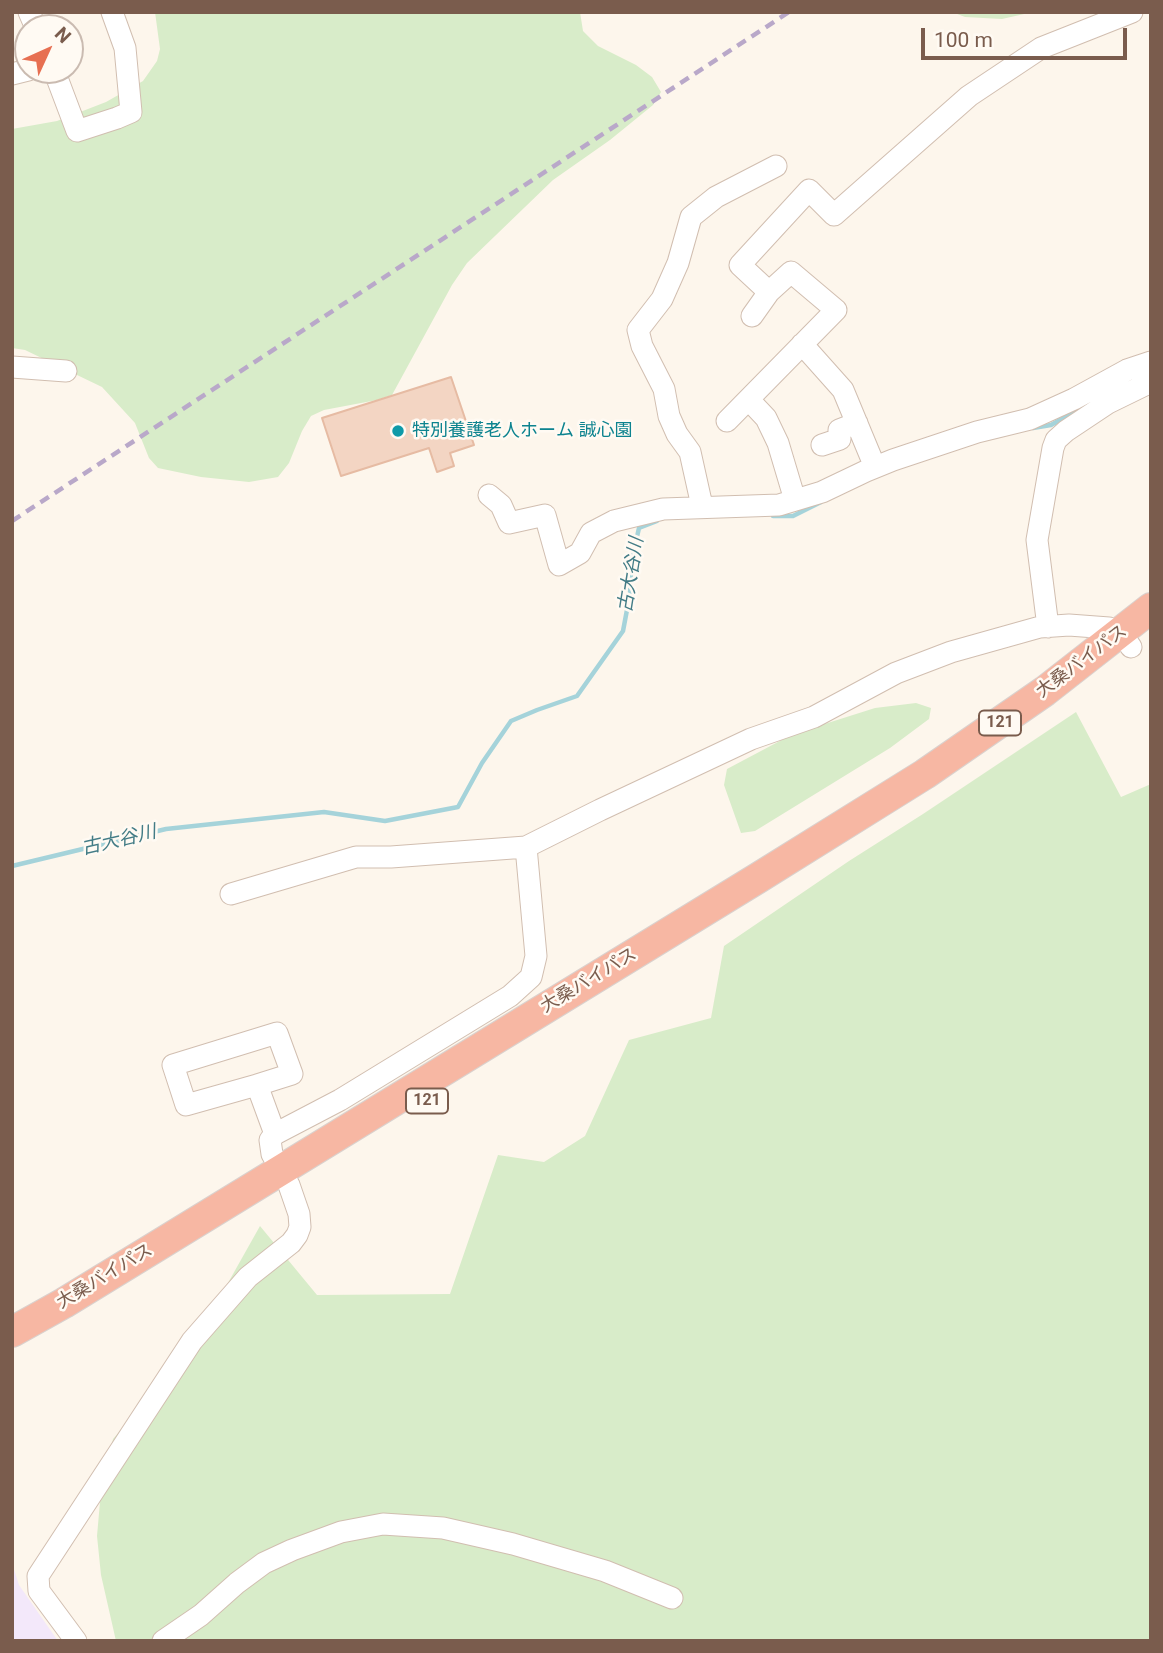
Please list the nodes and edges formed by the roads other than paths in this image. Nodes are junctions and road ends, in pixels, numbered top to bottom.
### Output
1 (113, 12) edge
2 (1132, 12) edge
3 (59, 84) edge
4 (776, 166) dead end
5 (769, 292) junction
6 (752, 316) dead end
7 (802, 344) junction
8 (1151, 362) edge
9 (12, 368) edge
10 (66, 371) dead end
11 (1151, 382) edge
12 (749, 400) junction
13 (727, 421) dead end
14 (857, 423) junction
15 (822, 444) dead end
16 (876, 467) junction
17 (489, 495) dead end
18 (795, 500) junction
19 (702, 506) junction
20 (1151, 608) edge
21 (1048, 627) junction
22 (1134, 637) edge
23 (526, 847) junction
24 (231, 894) dead end
25 (257, 1085) junction
26 (275, 1134) junction
27 (285, 1177) junction
28 (12, 1332) edge
29 (12, 1352) edge
30 (672, 1598) dead end
31 (76, 1641) edge
32 (163, 1641) edge

1 - 3 street
2 - 5 street
4 - 19 street
5 - 6 street
5 - 7 street
7 - 12 street
7 - 14 street
8 - 16 street
9 - 10 street
11 - 21 street
12 - 13 street
12 - 18 street
14 - 15 street
14 - 16 street
16 - 18 street
17 - 19 street
18 - 19 street
20 - 22 highway, 大桑バイパス / 121
21 - 22 street
21 - 23 street
22 - 27 highway, 大桑バイパス / 121
23 - 24 street
23 - 26 street
25 - 25 street
25 - 26 street
26 - 27 street
27 - 28 highway, 大桑バイパス / 121
27 - 29 highway, 大桑バイパス / 121
27 - 31 street
30 - 32 street

